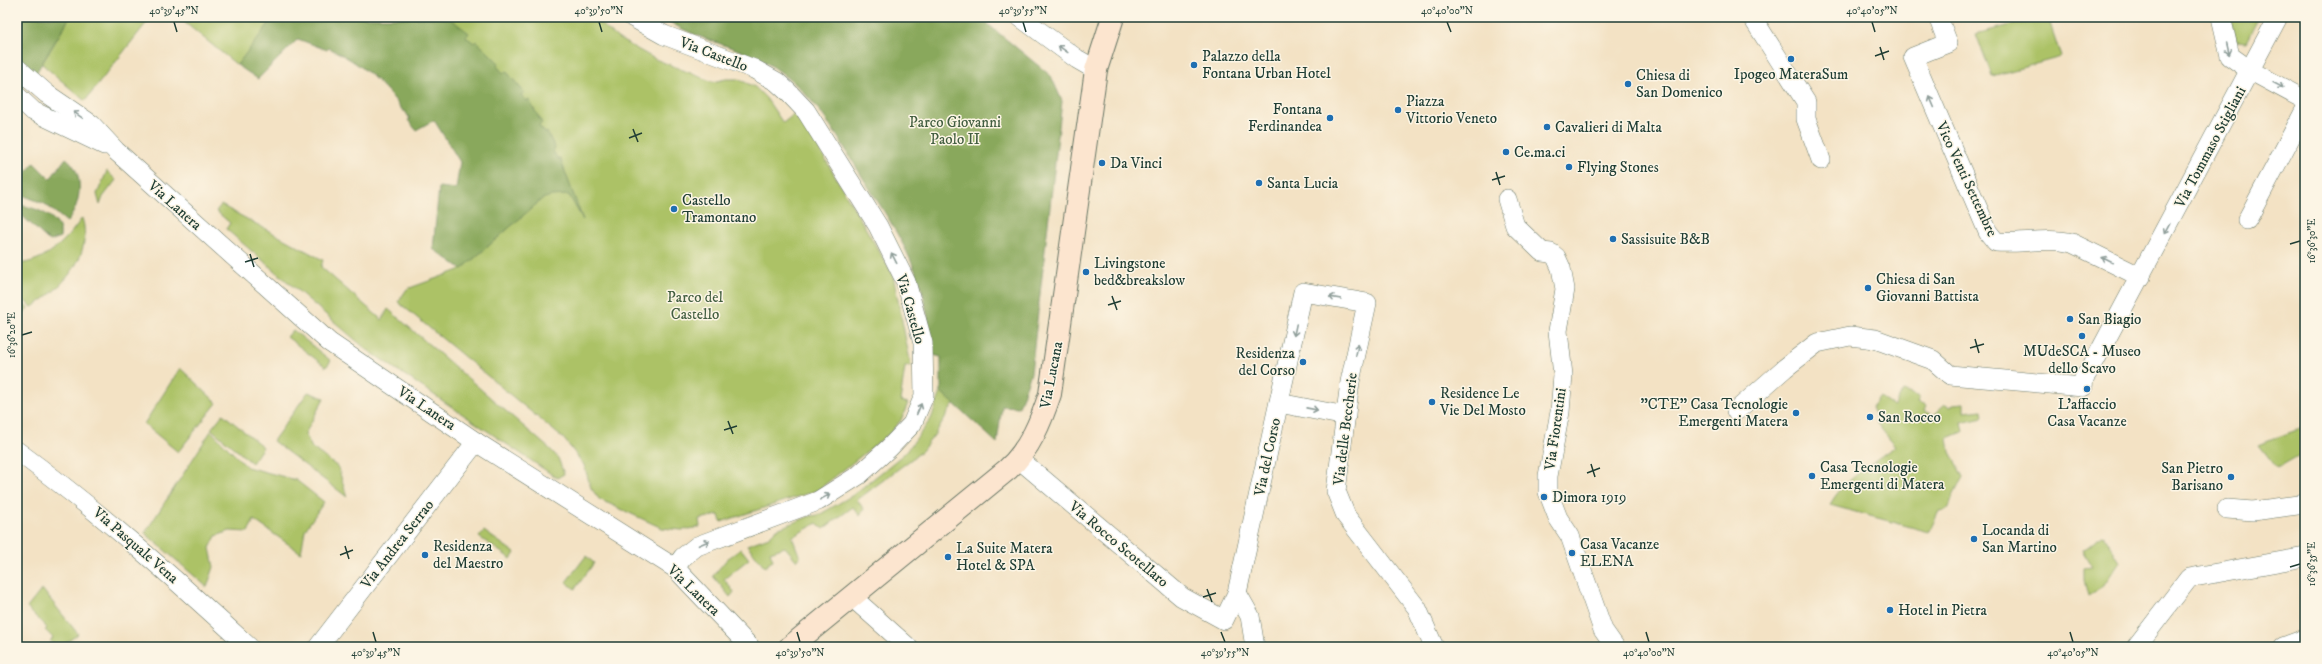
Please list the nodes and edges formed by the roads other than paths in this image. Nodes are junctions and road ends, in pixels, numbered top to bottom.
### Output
1 (632, 17) edge
2 (1020, 17) edge
3 (1113, 17) edge
4 (1752, 17) edge
5 (1938, 17) edge
6 (2221, 17) edge
7 (2278, 17) edge
8 (17, 68) edge
9 (1096, 70) junction
10 (2251, 71) junction
11 (17, 96) edge
12 (2305, 100) edge
13 (2305, 110) edge
14 (116, 151) junction
15 (1821, 160) dead end
16 (1507, 199) dead end
17 (2247, 220) dead end
18 (2142, 277) junction
19 (1303, 292) joint
20 (1279, 403) junction
21 (1736, 411) dead end
22 (1346, 416) junction
23 (476, 442) junction
24 (17, 451) edge
25 (1019, 459) junction
26 (2305, 504) edge
27 (2227, 509) dead end
28 (2305, 557) edge
29 (675, 568) junction
30 (1237, 593) junction
31 (852, 597) junction
32 (1224, 620) joint
33 (249, 647) edge
34 (318, 647) edge
35 (750, 647) edge
36 (790, 647) edge
37 (908, 647) edge
38 (1254, 647) edge
39 (1434, 647) edge
40 (1615, 647) edge
41 (2136, 647) edge

29 -> 1 street, Via Castello
9 -> 2 street
3 - 9 street, Via Lucana
4 - 15 street
18 -> 5 street, Vico Venti Settembre
6 -> 10 street
7 - 10 street, Via Tommaso Stigliani
14 -> 8 street, Via Lanera
9 - 25 street, Via Lucana
10 -> 12 street
10 -> 18 street, Via Tommaso Stigliani
11 - 14 street, Via Lanera
13 - 17 street
14 - 23 street, Via Lanera
16 - 40 street, Via Fiorentini
18 - 21 street, Via Tommaso Stigliani
19 -> 20 street, Via del Corso
22 -> 19 street, Via delle Beccherie
20 -> 22 street
20 - 30 street, Via del Corso
22 - 39 street, Via delle Beccherie
23 - 29 street, Via Lanera
23 - 34 street, Via Andrea Serrao
24 - 33 street, Via Pasquale Vena
25 - 31 street, Via Lucana
25 - 32 street, Via Rocco Scotellaro
26 - 27 street
28 - 41 street
29 - 35 street, Via Lanera
30 - 32 street, Via del Corso
30 - 38 street
31 - 36 street, Via Lucana
31 - 37 street

